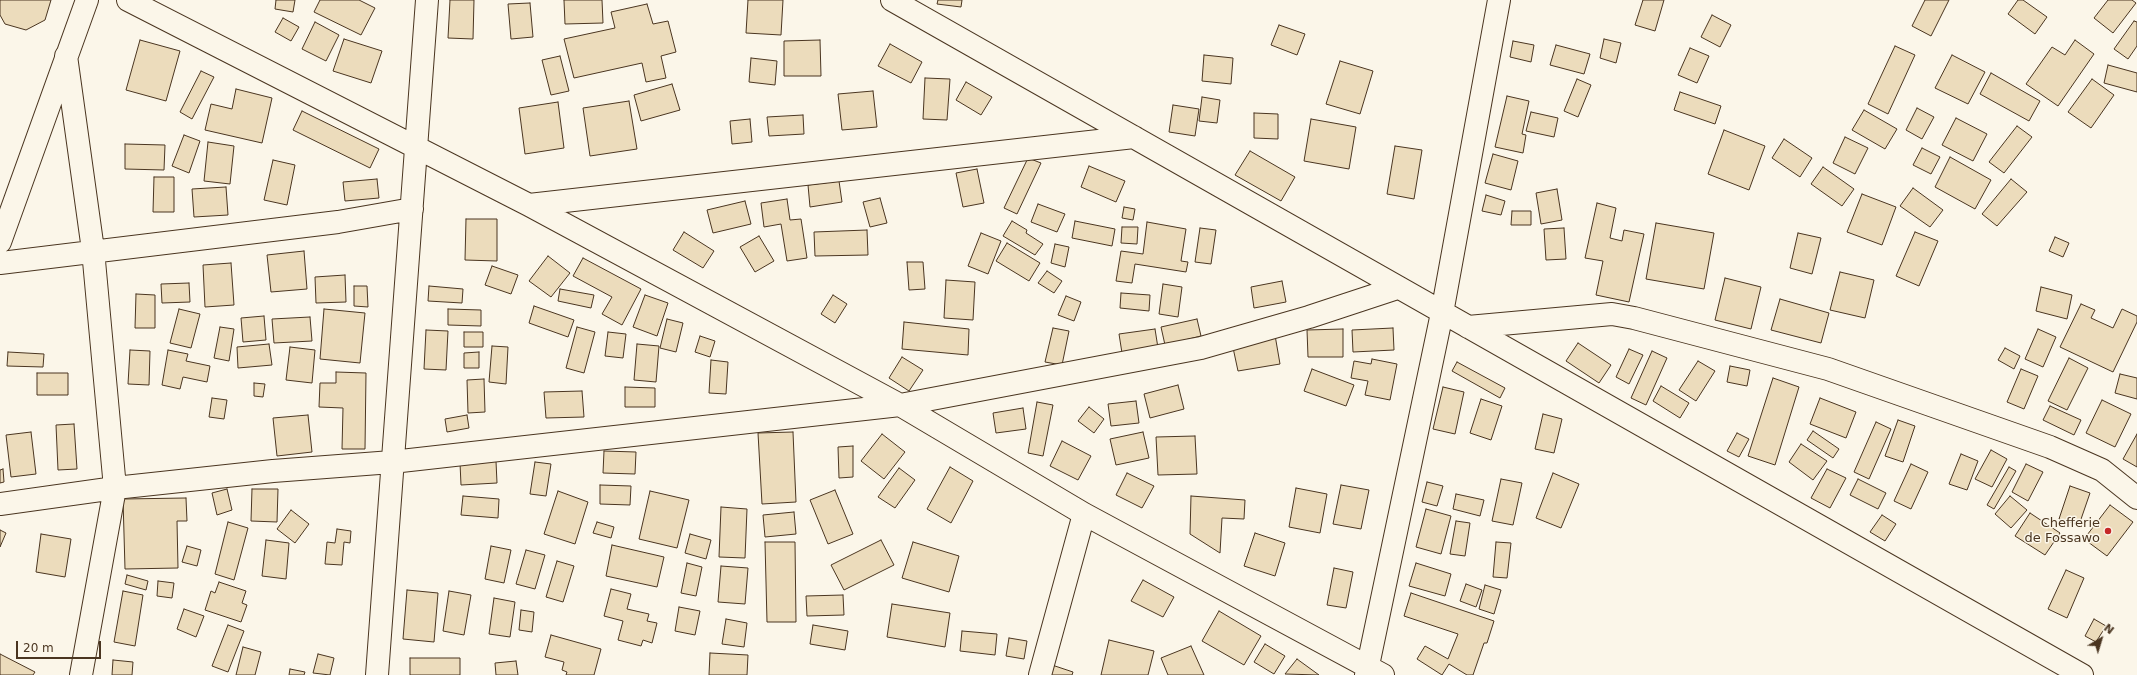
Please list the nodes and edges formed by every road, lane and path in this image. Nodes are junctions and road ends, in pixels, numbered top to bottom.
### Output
1 (88, 0) edge
2 (128, 0) edge
3 (427, 0) edge
4 (892, 0) edge
5 (1499, 0) edge
6 (66, 56) junction
7 (1134, 137) junction
8 (417, 148) junction
9 (529, 205) junction
10 (412, 209) junction
11 (0, 242) edge
12 (93, 250) junction
13 (0, 263) edge
14 (1397, 288) junction
15 (1442, 313) junction
16 (1468, 327) junction
17 (900, 405) junction
18 (392, 462) junction
19 (115, 488) junction
20 (2137, 498) edge
21 (0, 504) edge
22 (1084, 514) junction
23 (1372, 672) edge
24 (81, 675) edge
25 (377, 675) edge
26 (1040, 675) edge
27 (2082, 675) edge

1 - 6 street
2 - 8 street
3 - 8 street
4 - 7 street
5 - 15 street
6 - 11 street
6 - 12 street
7 - 9 street
7 - 14 street
8 - 9 street
8 - 10 street
9 - 17 street
10 - 12 street
10 - 18 street
12 - 13 street
12 - 19 street
14 - 15 street
14 - 17 street
15 - 16 street
15 - 23 street
16 - 20 street
16 - 27 street
17 - 18 street
17 - 22 street
18 - 19 street
18 - 25 street
19 - 21 street
19 - 24 street
22 - 23 street
22 - 26 street

